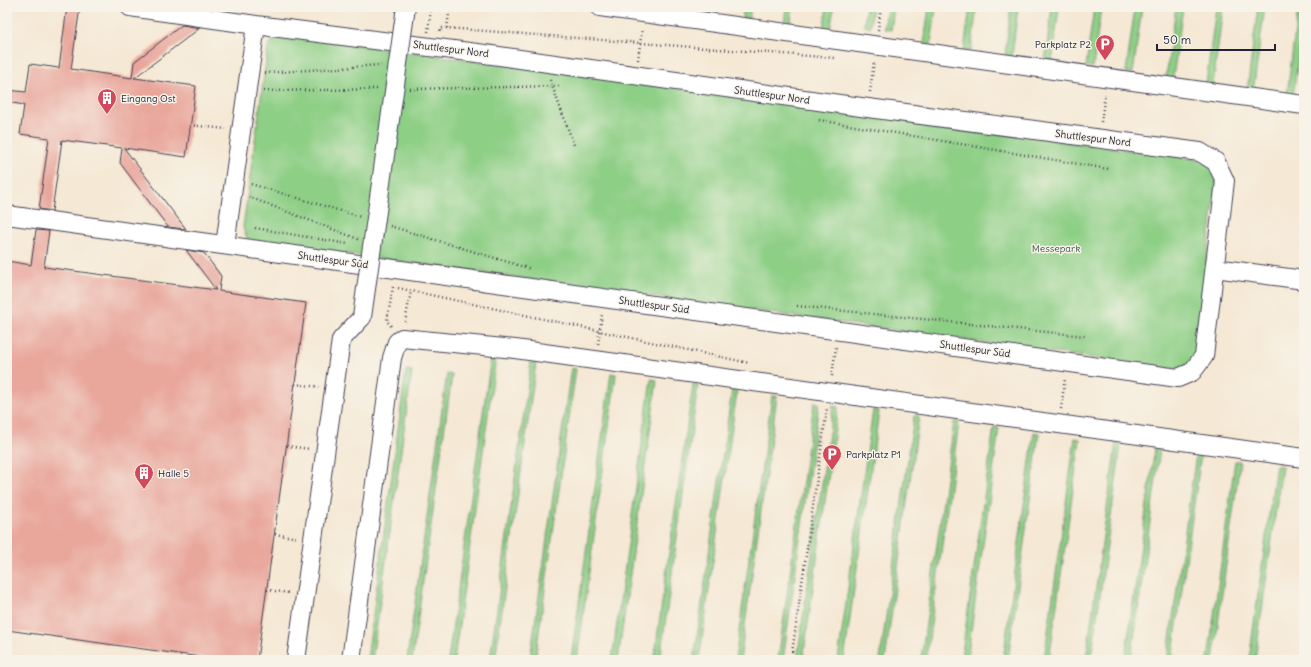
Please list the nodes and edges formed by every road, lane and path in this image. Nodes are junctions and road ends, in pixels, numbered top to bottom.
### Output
1 (130, 7) edge
2 (406, 7) edge
3 (431, 7) edge
4 (450, 7) edge
5 (600, 7) edge
6 (881, 7) edge
7 (645, 13) junction
8 (429, 24) dead end
9 (256, 25) junction
10 (446, 28) junction
11 (843, 41) junction
12 (640, 43) junction
13 (875, 45) junction
14 (438, 48) junction
15 (543, 62) junction
16 (384, 65) dead end
17 (250, 74) junction
18 (635, 76) junction
19 (1107, 78) junction
20 (1304, 105) edge
21 (868, 108) junction
22 (190, 125) dead end
23 (242, 130) junction
24 (1099, 139) junction
25 (574, 145) dead end
26 (233, 191) junction
27 (7, 215) edge
28 (362, 240) dead end
29 (225, 245) junction
30 (1215, 268) junction
31 (394, 278) junction
32 (1304, 280) edge
33 (411, 291) junction
34 (605, 298) junction
35 (408, 305) dead end
36 (387, 321) dead end
37 (600, 331) junction
38 (839, 331) junction
39 (595, 360) junction
40 (1068, 362) junction
41 (752, 364) dead end
42 (295, 384) dead end
43 (334, 389) junction
44 (829, 392) junction
45 (1059, 424) junction
46 (287, 446) dead end
47 (326, 451) junction
48 (1303, 458) edge
49 (275, 534) dead end
50 (313, 540) junction
51 (267, 590) dead end
52 (306, 595) junction
53 (180, 654) dead end
54 (179, 660) edge
55 (296, 660) edge
56 (351, 660) edge
57 (791, 660) edge

1 - 9 lane, Shuttlespur Nord
2 - 43 lane, bridge
3 - 8 path
4 - 10 path
5 - 7 lane
6 - 13 path
7 - 11 lane
7 - 12 path
9 - 14 lane, Shuttlespur Nord
9 - 17 lane
10 - 12 path
10 - 14 path
11 - 12 path
11 - 13 lane
12 - 18 path
13 - 19 lane
13 - 21 path
14 - 15 lane, Shuttlespur Nord
15 - 18 lane, Shuttlespur Nord
15 - 25 path
16 - 17 path
17 - 23 lane
18 - 21 lane, Shuttlespur Nord
19 - 20 lane
19 - 24 path
21 - 24 lane, Shuttlespur Nord
22 - 23 path
23 - 26 lane
24 - 30 lane, Shuttlespur Nord
26 - 28 path
26 - 29 lane
27 - 29 lane, Shuttlespur Süd
29 - 31 lane, Shuttlespur Süd
30 - 32 lane
30 - 40 lane, Shuttlespur Süd
31 - 33 path
31 - 34 lane, Shuttlespur Süd
31 - 36 path
33 - 35 path
33 - 37 path
34 - 37 path
34 - 38 lane, Shuttlespur Süd
37 - 39 path
37 - 41 path
38 - 40 lane, Shuttlespur Süd
38 - 44 path
39 - 44 lane
39 - 56 lane
40 - 45 path
42 - 43 path
43 - 47 lane
44 - 45 lane
44 - 57 path
45 - 48 lane
46 - 47 path
47 - 50 lane
49 - 50 path
50 - 52 lane
51 - 52 path
52 - 55 lane
53 - 54 path

